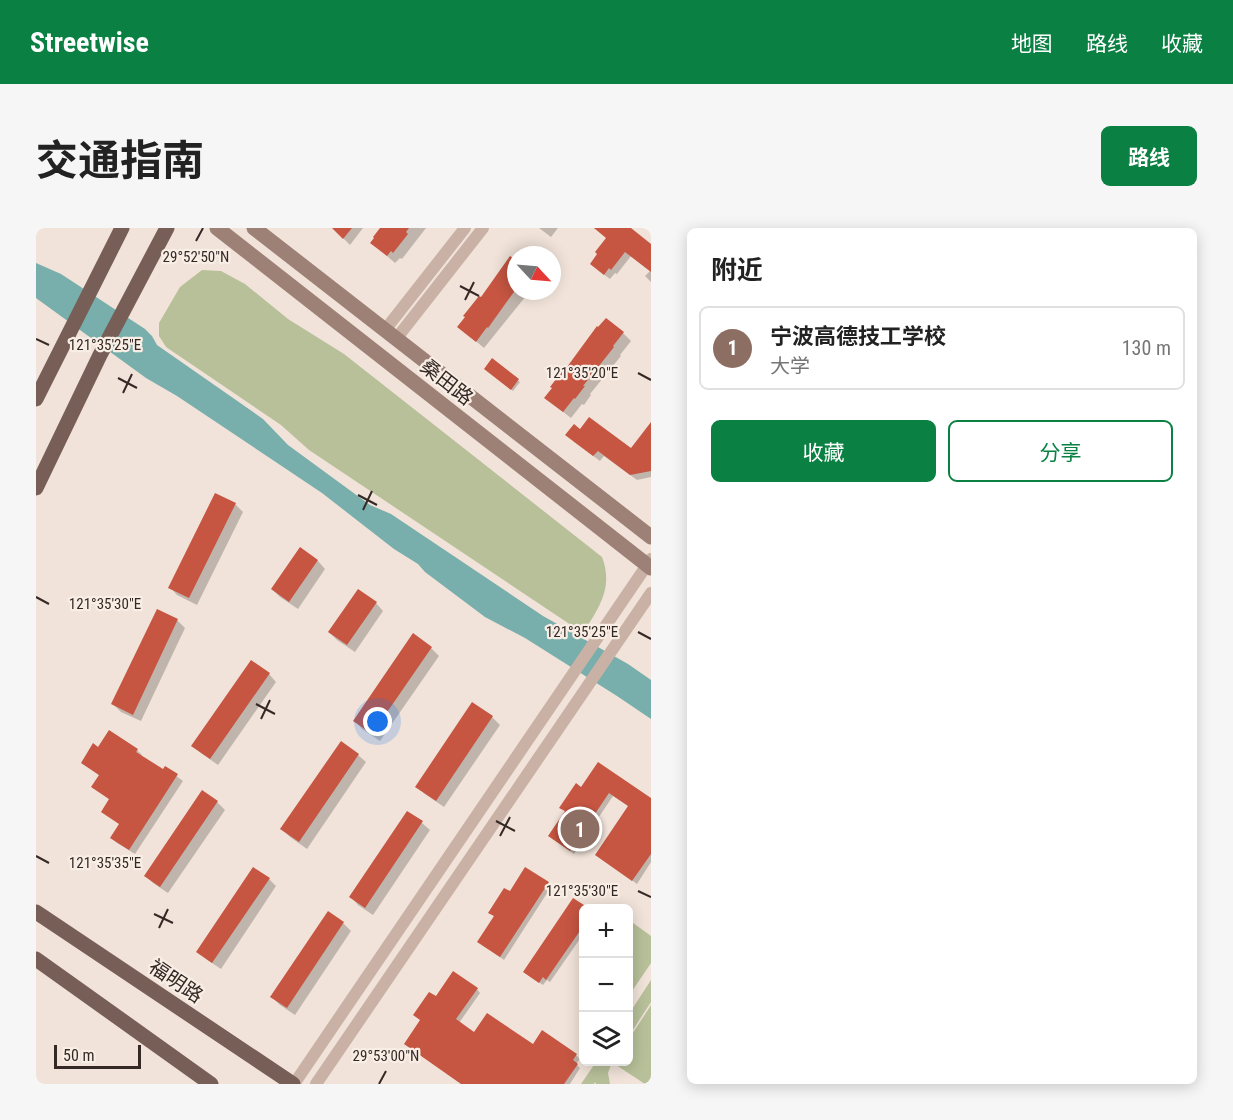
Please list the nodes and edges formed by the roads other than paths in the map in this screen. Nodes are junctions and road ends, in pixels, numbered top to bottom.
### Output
1 (122, 228) edge
2 (167, 228) edge
3 (218, 228) edge
4 (254, 228) edge
5 (465, 228) edge
6 (483, 228) edge
7 (391, 334) junction
8 (36, 399) edge
9 (36, 488) edge
10 (651, 537) edge
11 (650, 564) edge
12 (651, 593) edge
13 (36, 912) edge
14 (36, 959) edge
15 (211, 1084) edge
16 (293, 1084) edge
17 (316, 1084) edge

1 - 8 main road
2 - 9 main road
3 - 11 main road, 桑田路
4 - 7 main road, 桑田路
5 - 7 street
6 - 7 street
7 - 10 main road, 桑田路
11 - 16 street
12 - 17 street
13 - 16 main road, 福明路
14 - 15 main road

